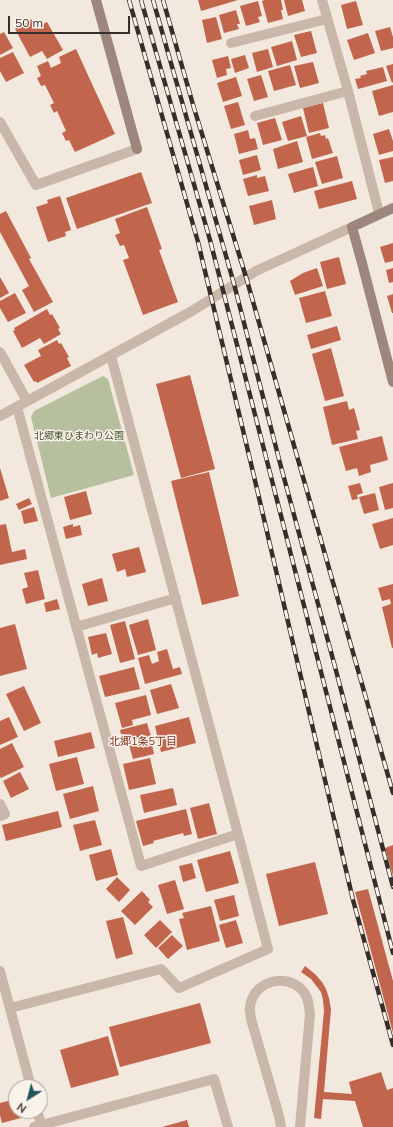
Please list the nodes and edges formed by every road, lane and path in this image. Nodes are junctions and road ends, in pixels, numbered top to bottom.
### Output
1 (96, 0) edge
2 (322, 0) edge
3 (327, 19) junction
4 (231, 43) dead end
5 (348, 91) junction
6 (254, 116) dead end
7 (0, 122) edge
8 (393, 208) edge
9 (379, 214) junction
10 (352, 227) junction
11 (0, 352) edge
12 (111, 356) junction
13 (393, 382) edge
14 (27, 402) junction
15 (17, 407) junction
16 (0, 416) edge
17 (176, 598) junction
18 (76, 627) junction
19 (0, 804) edge
20 (0, 816) edge
21 (238, 834) junction
22 (0, 971) edge
23 (10, 1008) junction
24 (29, 1079) edge
25 (39, 1126) edge
26 (228, 1127) edge
27 (281, 1127) edge
28 (300, 1127) edge

1 - 7 street
2 - 3 street
3 - 4 street
3 - 5 street
5 - 6 street
5 - 9 street
8 - 9 street
9 - 10 street
10 - 12 street
10 - 13 street
11 - 14 street
12 - 14 street
12 - 17 street
14 - 15 street
15 - 16 street
15 - 18 street
17 - 18 street
17 - 21 street
18 - 21 street
19 - 20 street
21 - 23 street
22 - 23 street
23 - 24 street
25 - 26 street
27 - 28 street

